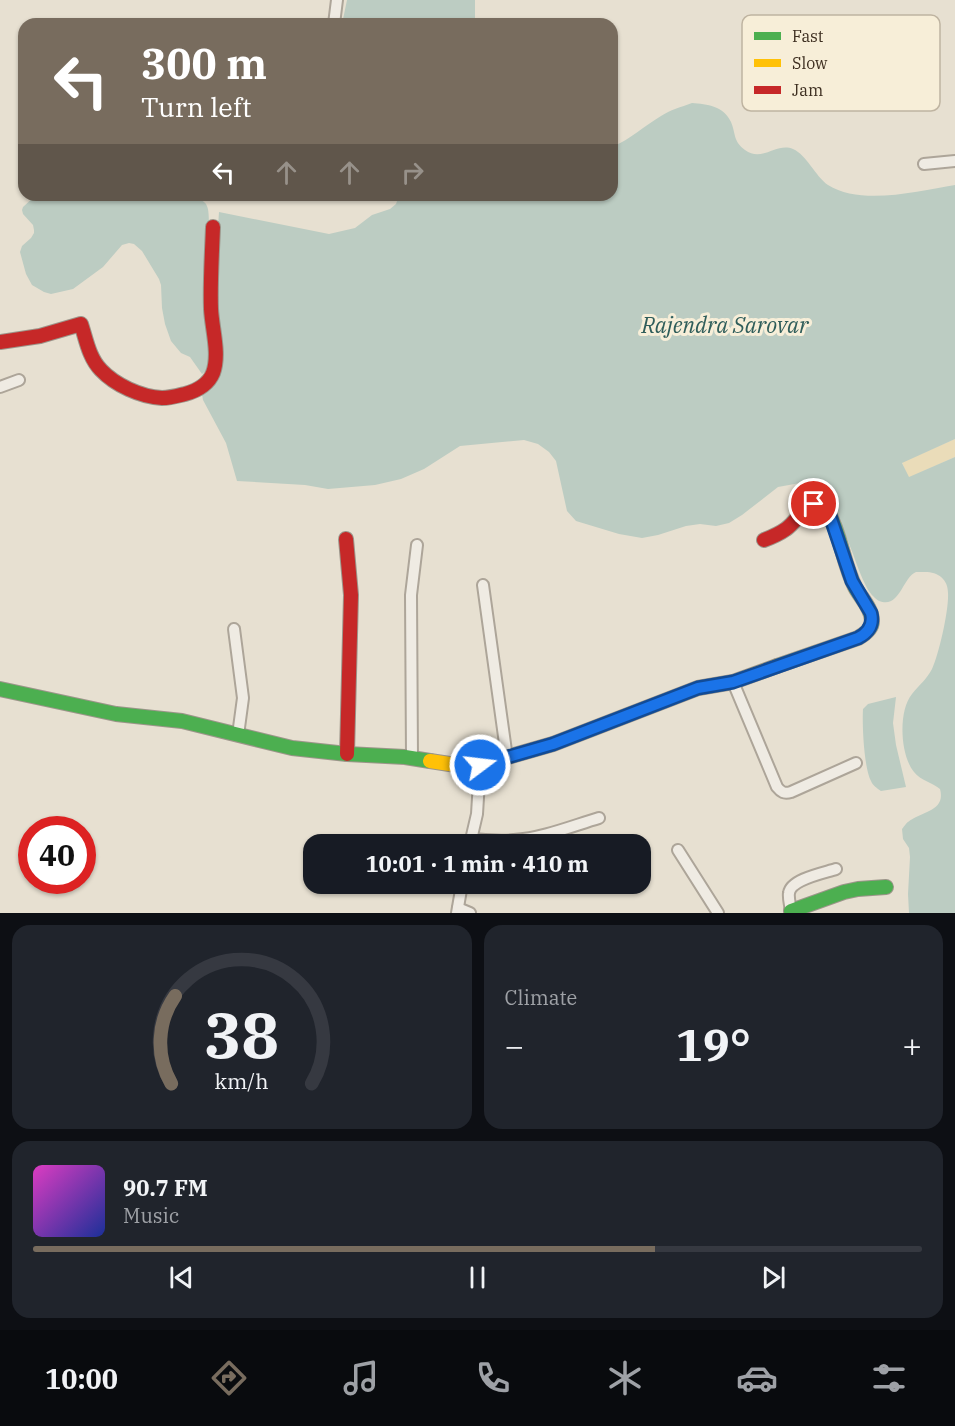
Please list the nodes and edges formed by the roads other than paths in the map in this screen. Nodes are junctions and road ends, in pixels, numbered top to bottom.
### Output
1 (338, 0) edge
2 (335, 18) edge
3 (955, 161) edge
4 (924, 164) dead end
5 (213, 227) dead end
6 (0, 342) edge
7 (19, 381) dead end
8 (0, 387) edge
9 (346, 539) dead end
10 (764, 540) dead end
11 (417, 545) dead end
12 (483, 585) dead end
13 (234, 629) dead end
14 (733, 682) junction
15 (0, 690) edge
16 (238, 735) junction
17 (347, 754) junction
18 (412, 758) junction
19 (507, 758) junction
20 (856, 763) dead end
21 (480, 765) junction
22 (599, 818) dead end
23 (473, 834) edge
24 (545, 834) edge
25 (678, 850) dead end
26 (836, 869) dead end
27 (886, 887) dead end
28 (460, 894) edge
29 (457, 910) edge
30 (791, 912) edge
31 (470, 913) edge
32 (718, 913) edge

1 - 2 street
3 - 4 street
5 - 6 street
7 - 8 street
9 - 17 street
10 - 14 street
11 - 18 street
12 - 19 street
13 - 16 street
14 - 19 street
14 - 20 street
15 - 16 street
16 - 17 street
17 - 18 street
18 - 21 street
19 - 21 street
21 - 23 street
22 - 24 street
25 - 32 street
26 - 30 street
27 - 30 street
28 - 29 street
29 - 31 street

